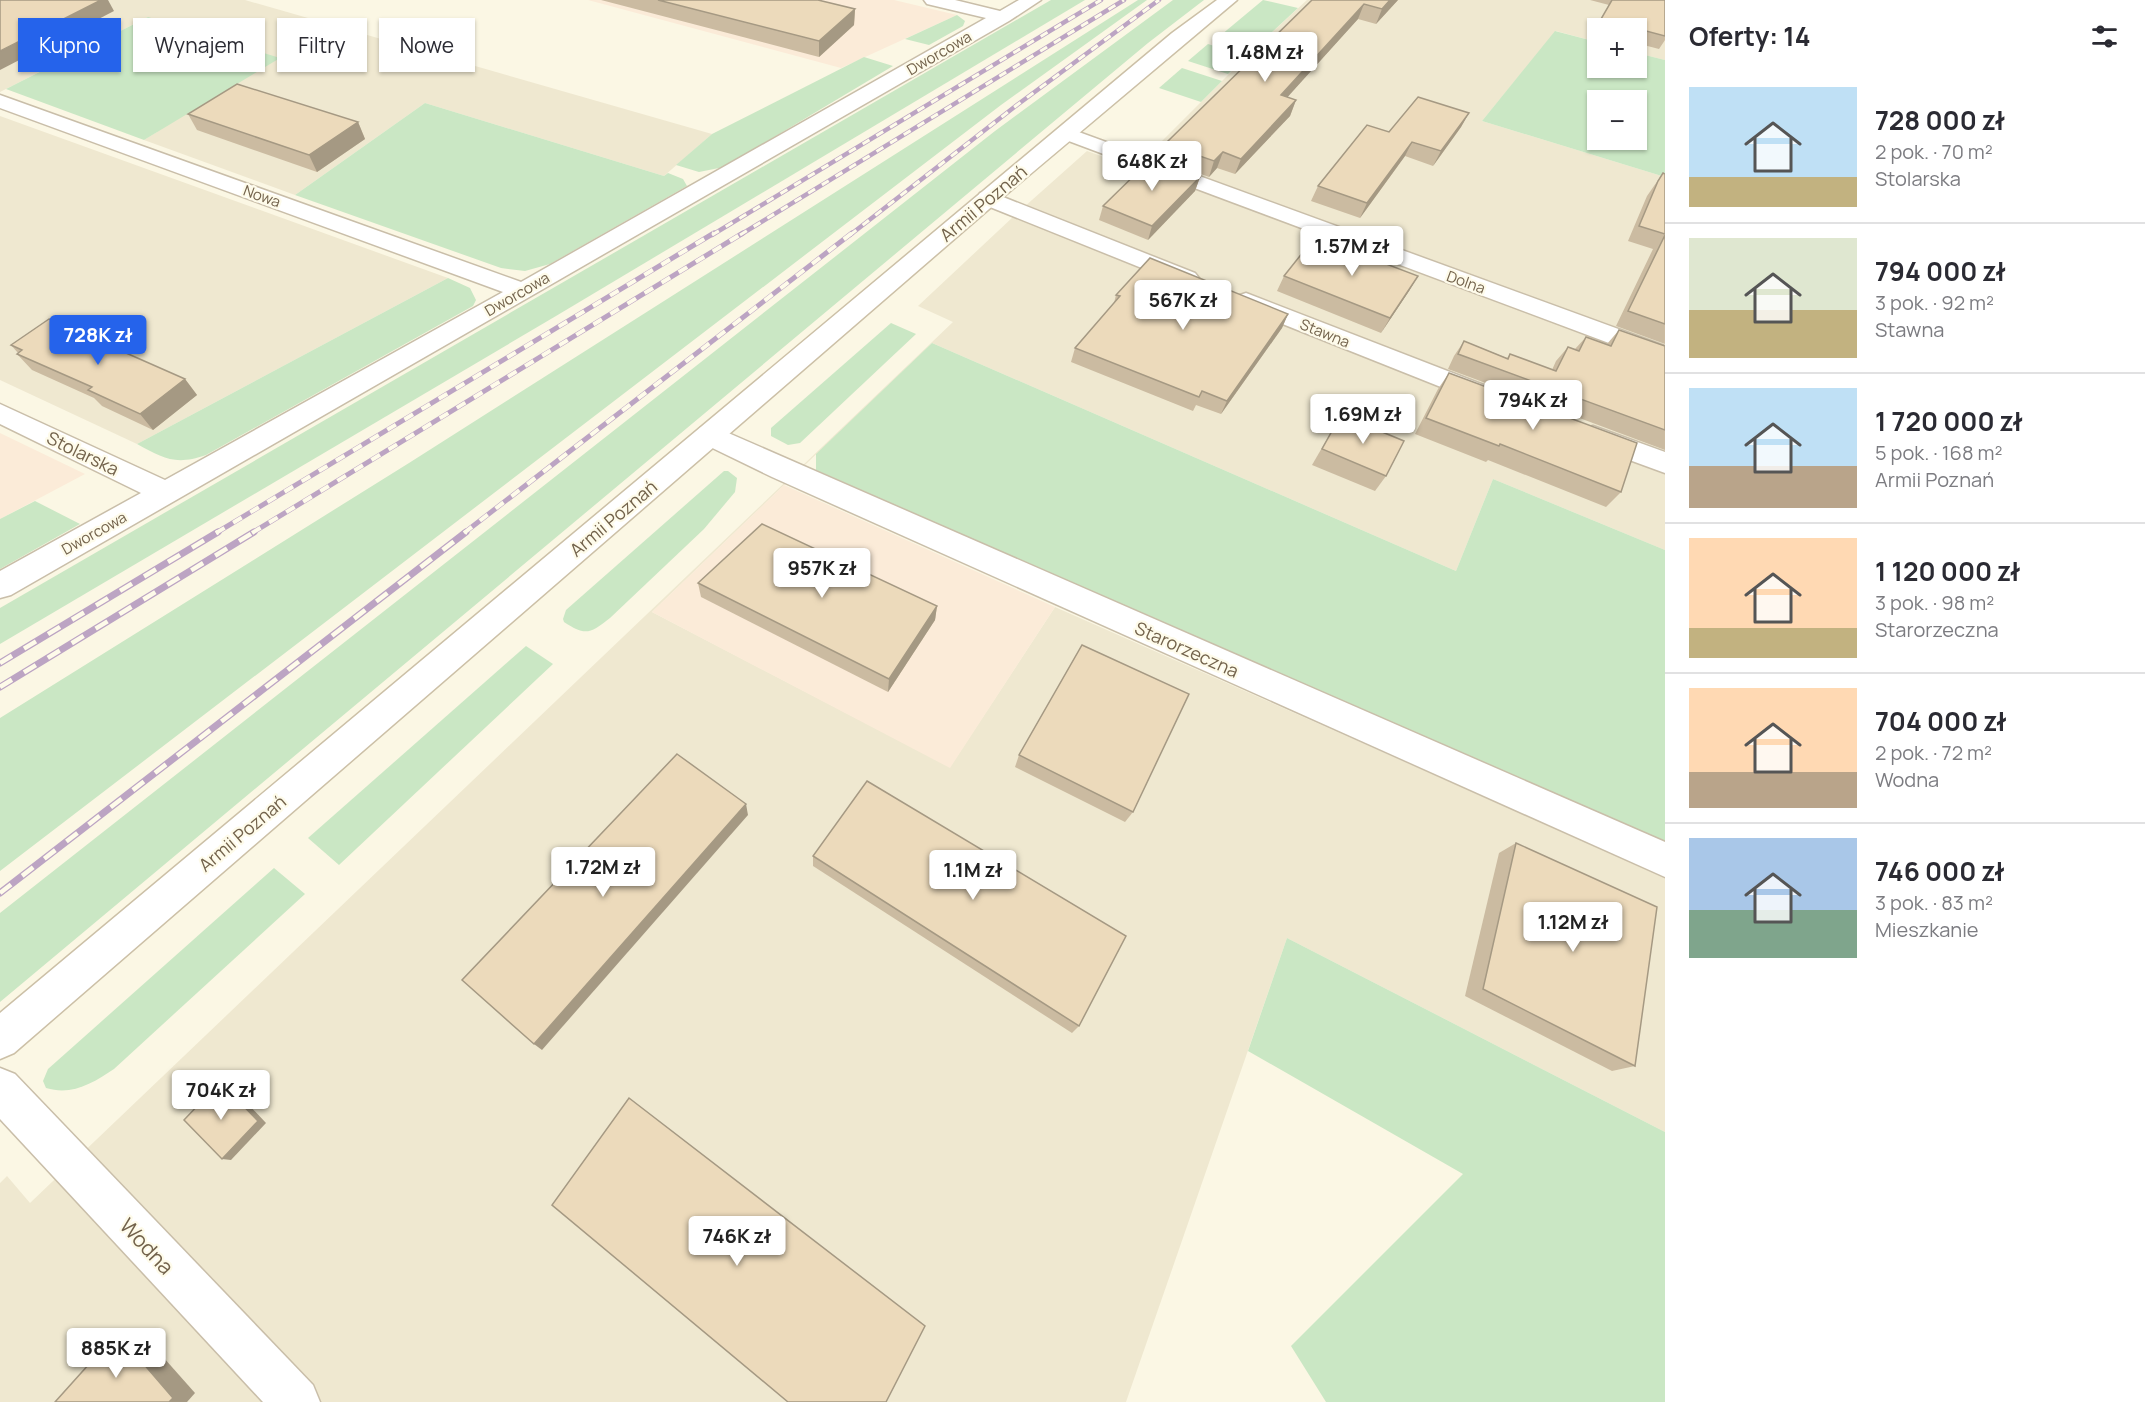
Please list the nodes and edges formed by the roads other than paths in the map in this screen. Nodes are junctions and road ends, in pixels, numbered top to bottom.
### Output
1 (933, 0) edge
2 (1032, 0) edge
3 (1228, 0) edge
4 (1003, 17) junction
5 (0, 101) edge
6 (1065, 133) junction
7 (988, 198) junction
8 (523, 291) junction
9 (1665, 355) edge
10 (1509, 404) edge
11 (0, 413) edge
12 (1576, 429) edge
13 (710, 435) junction
14 (1665, 463) edge
15 (166, 493) junction
16 (0, 586) edge
17 (1665, 860) edge
18 (0, 1039) edge
19 (0, 1089) edge
20 (296, 1402) edge

1 - 4 street
2 - 4 street, Dworcowa
3 - 6 street, Armii Poznań
4 - 8 street, Dworcowa
5 - 8 street, Nowa
6 - 7 street, Armii Poznań
6 - 9 street, Dolna
7 - 10 street, Stawna
7 - 13 street, Armii Poznań
8 - 15 street, Dworcowa
11 - 15 street, Stolarska
12 - 14 street
13 - 17 street, Starorzeczna
13 - 18 street, Armii Poznań
15 - 16 street, Dworcowa
19 - 20 street, Wodna

